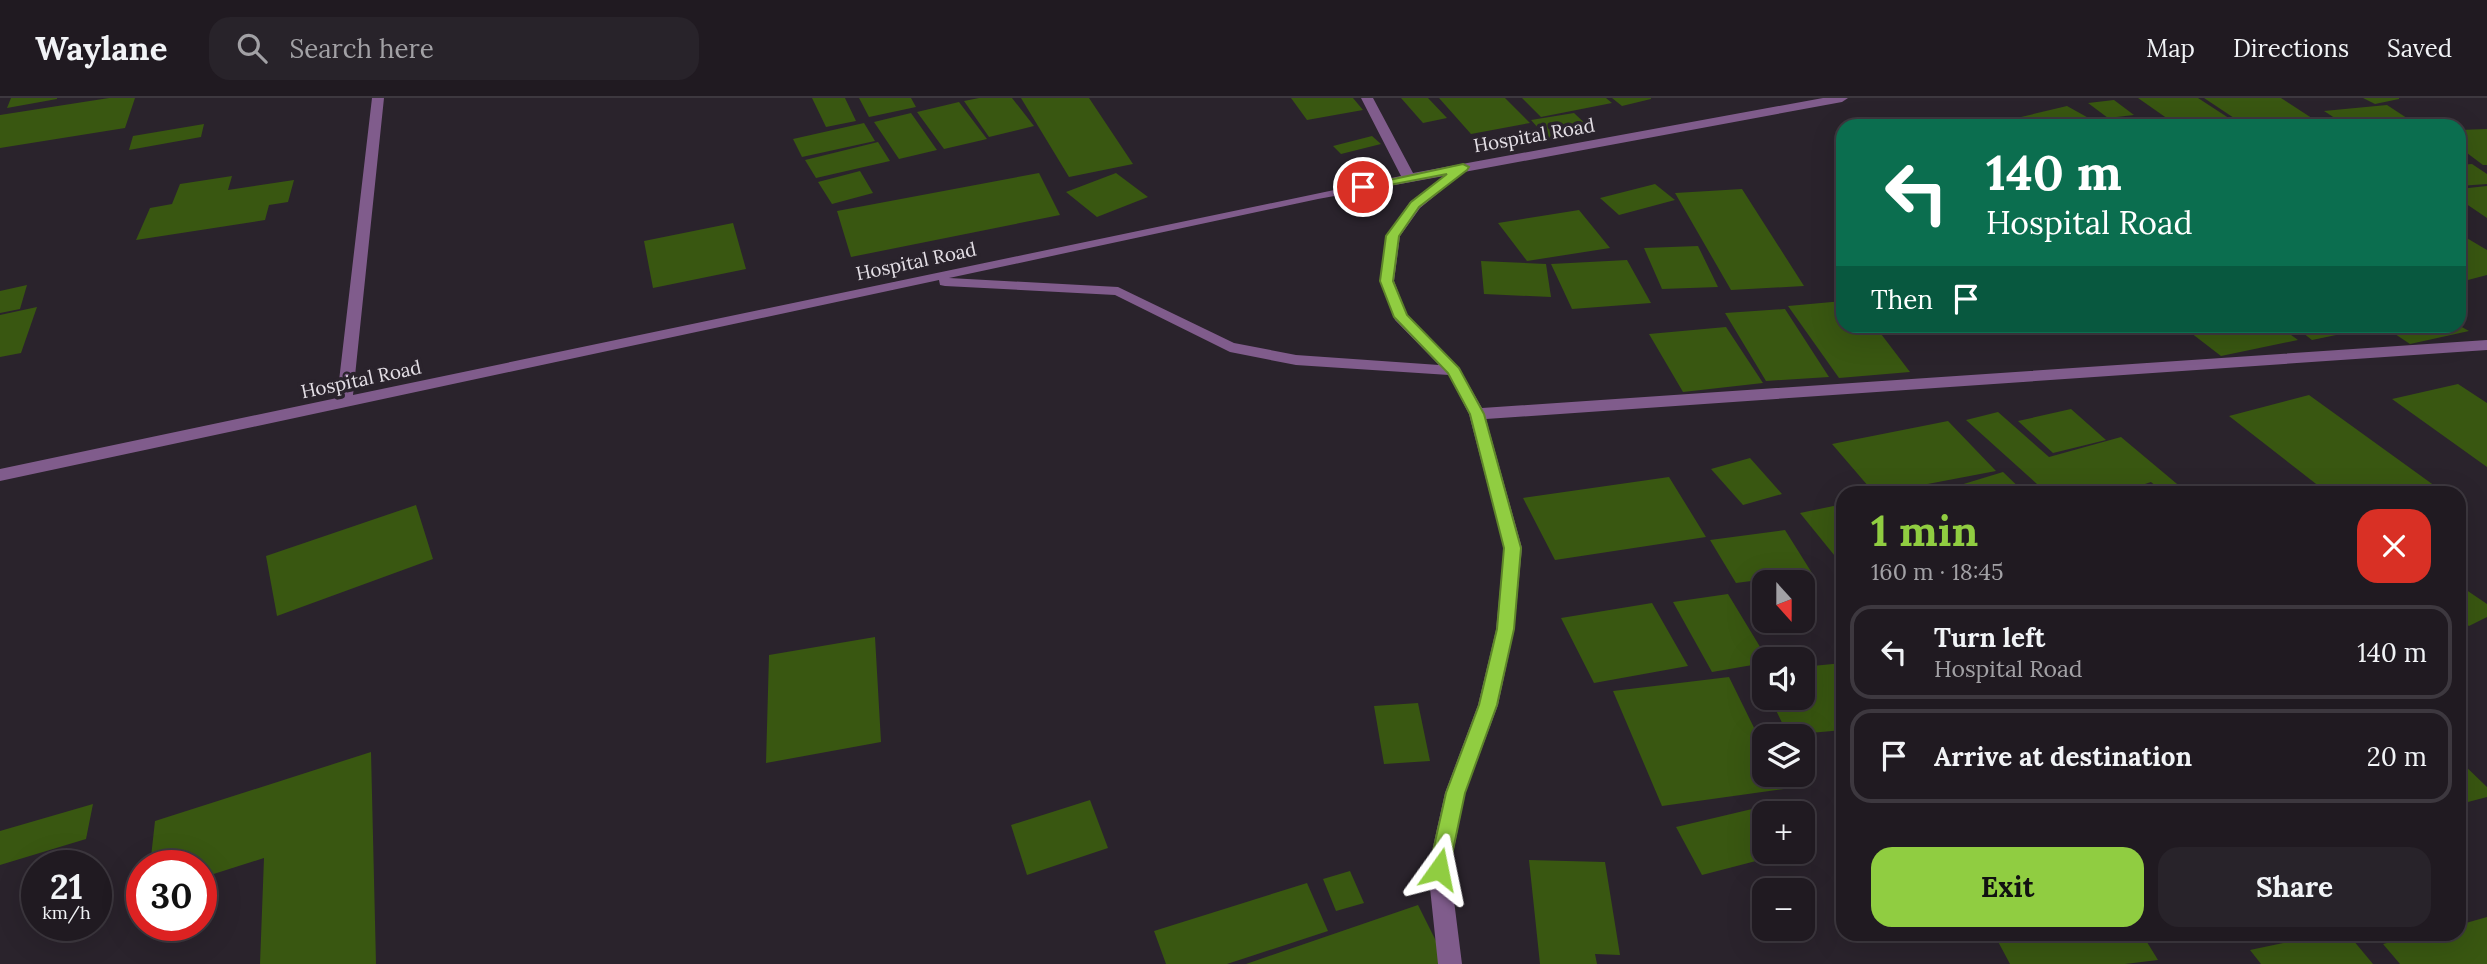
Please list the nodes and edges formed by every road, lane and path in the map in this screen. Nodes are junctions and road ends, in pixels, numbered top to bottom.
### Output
1 (378, 98) edge
2 (1367, 98) edge
3 (1842, 98) edge
4 (1463, 167) junction
5 (1409, 178) junction
6 (918, 280) junction
7 (2487, 345) edge
8 (1454, 371) junction
9 (344, 402) junction
10 (1477, 414) junction
11 (0, 475) edge
12 (1450, 964) edge

1 - 9 street
2 - 5 street
3 - 4 street, Hospital Road
4 - 5 street, Hospital Road
4 - 8 street
5 - 6 street, Hospital Road
6 - 8 street
6 - 9 street, Hospital Road
7 - 10 street
8 - 10 street
9 - 11 street, Hospital Road
10 - 12 street

